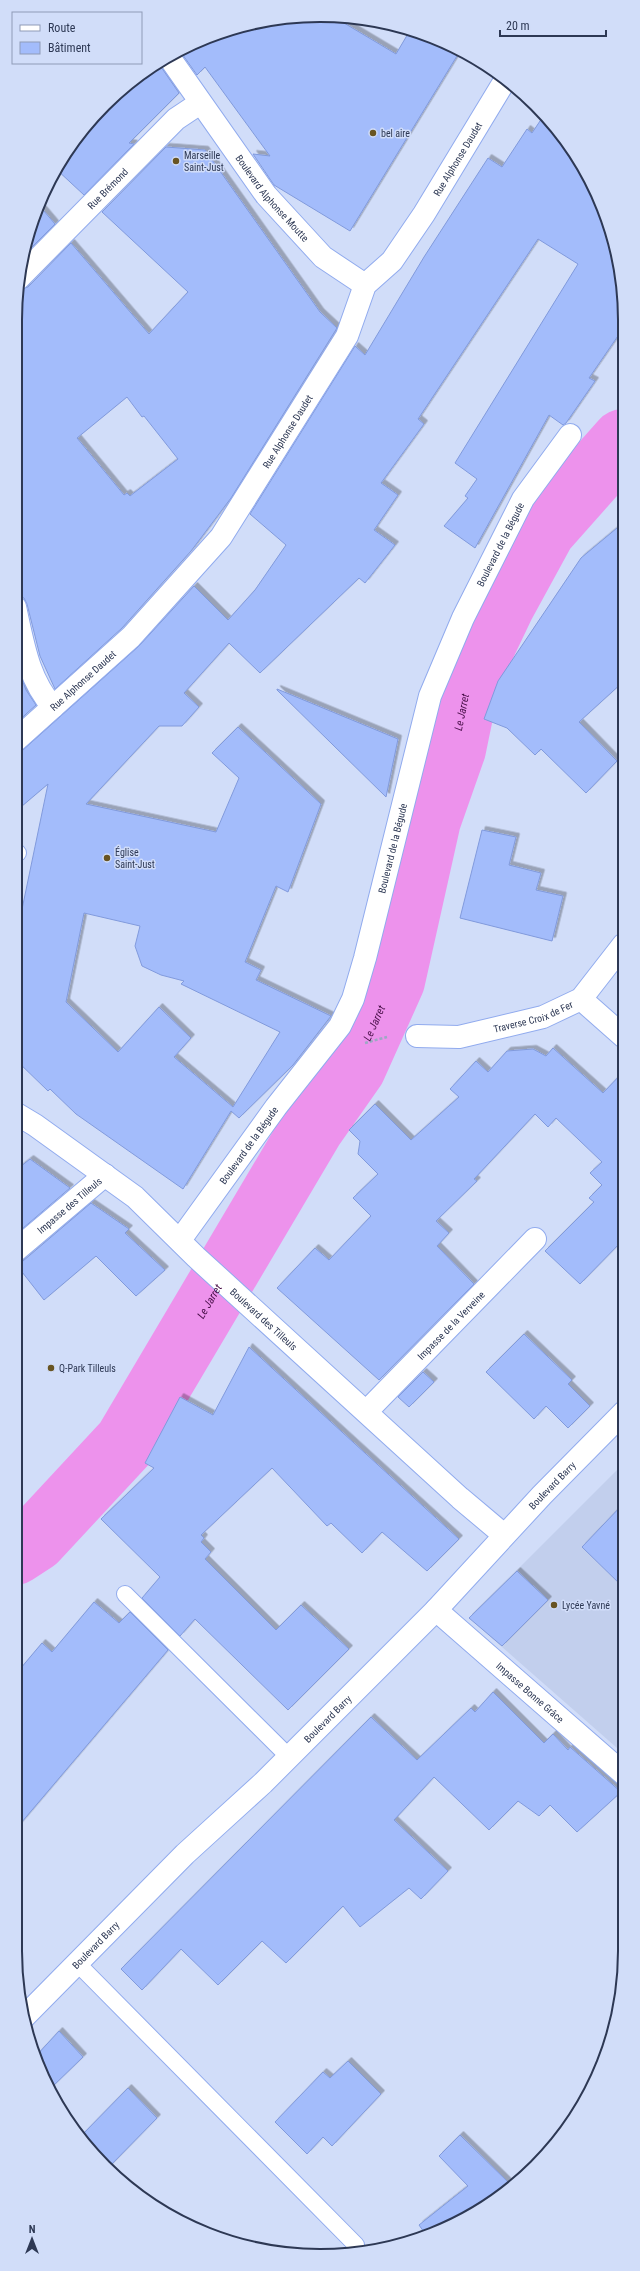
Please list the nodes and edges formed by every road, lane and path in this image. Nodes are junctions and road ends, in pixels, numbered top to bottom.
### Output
1 (172, 61) edge
2 (502, 85) edge
3 (200, 103) junction
4 (27, 270) edge
5 (365, 284) junction
6 (570, 435) dead end
7 (22, 640) edge
8 (53, 707) junction
9 (22, 735) edge
10 (618, 951) edge
11 (581, 999) junction
12 (618, 1033) edge
13 (417, 1036) dead end
14 (22, 1118) edge
15 (105, 1176) junction
16 (535, 1239) dead end
17 (180, 1240) junction
18 (22, 1245) edge
19 (367, 1412) junction
20 (618, 1418) edge
21 (504, 1535) junction
22 (125, 1594) dead end
23 (436, 1610) junction
24 (289, 1757) junction
25 (618, 1769) edge
26 (77, 1963) junction
27 (29, 2012) edge
28 (356, 2245) dead end

1 - 3 street, Boulevard Alphonse Moutte
2 - 5 street, Rue Alphonse Daudet
3 - 4 street, Rue Brémond
3 - 5 street, Boulevard Alphonse Moutte
5 - 8 street, Rue Alphonse Daudet
6 - 17 street, Boulevard de la Bégude
7 - 8 street
8 - 9 street, Rue Alphonse Daudet
10 - 11 street, Traverse Croix de Fer
11 - 12 street
11 - 13 street, Traverse Croix de Fer
14 - 15 street, Boulevard des Tilleuls
15 - 17 street, Boulevard des Tilleuls
15 - 18 street, Impasse des Tilleuls
16 - 19 street, Impasse de la Verveine
17 - 19 street, Boulevard des Tilleuls
19 - 21 street, Boulevard des Tilleuls
20 - 21 street, Boulevard Barry
21 - 23 street, Boulevard Barry
22 - 24 lane
23 - 24 street, Boulevard Barry
23 - 25 street, Impasse Bonne Grâce
24 - 26 street, Boulevard Barry
26 - 27 street, Boulevard Barry
26 - 28 lane

